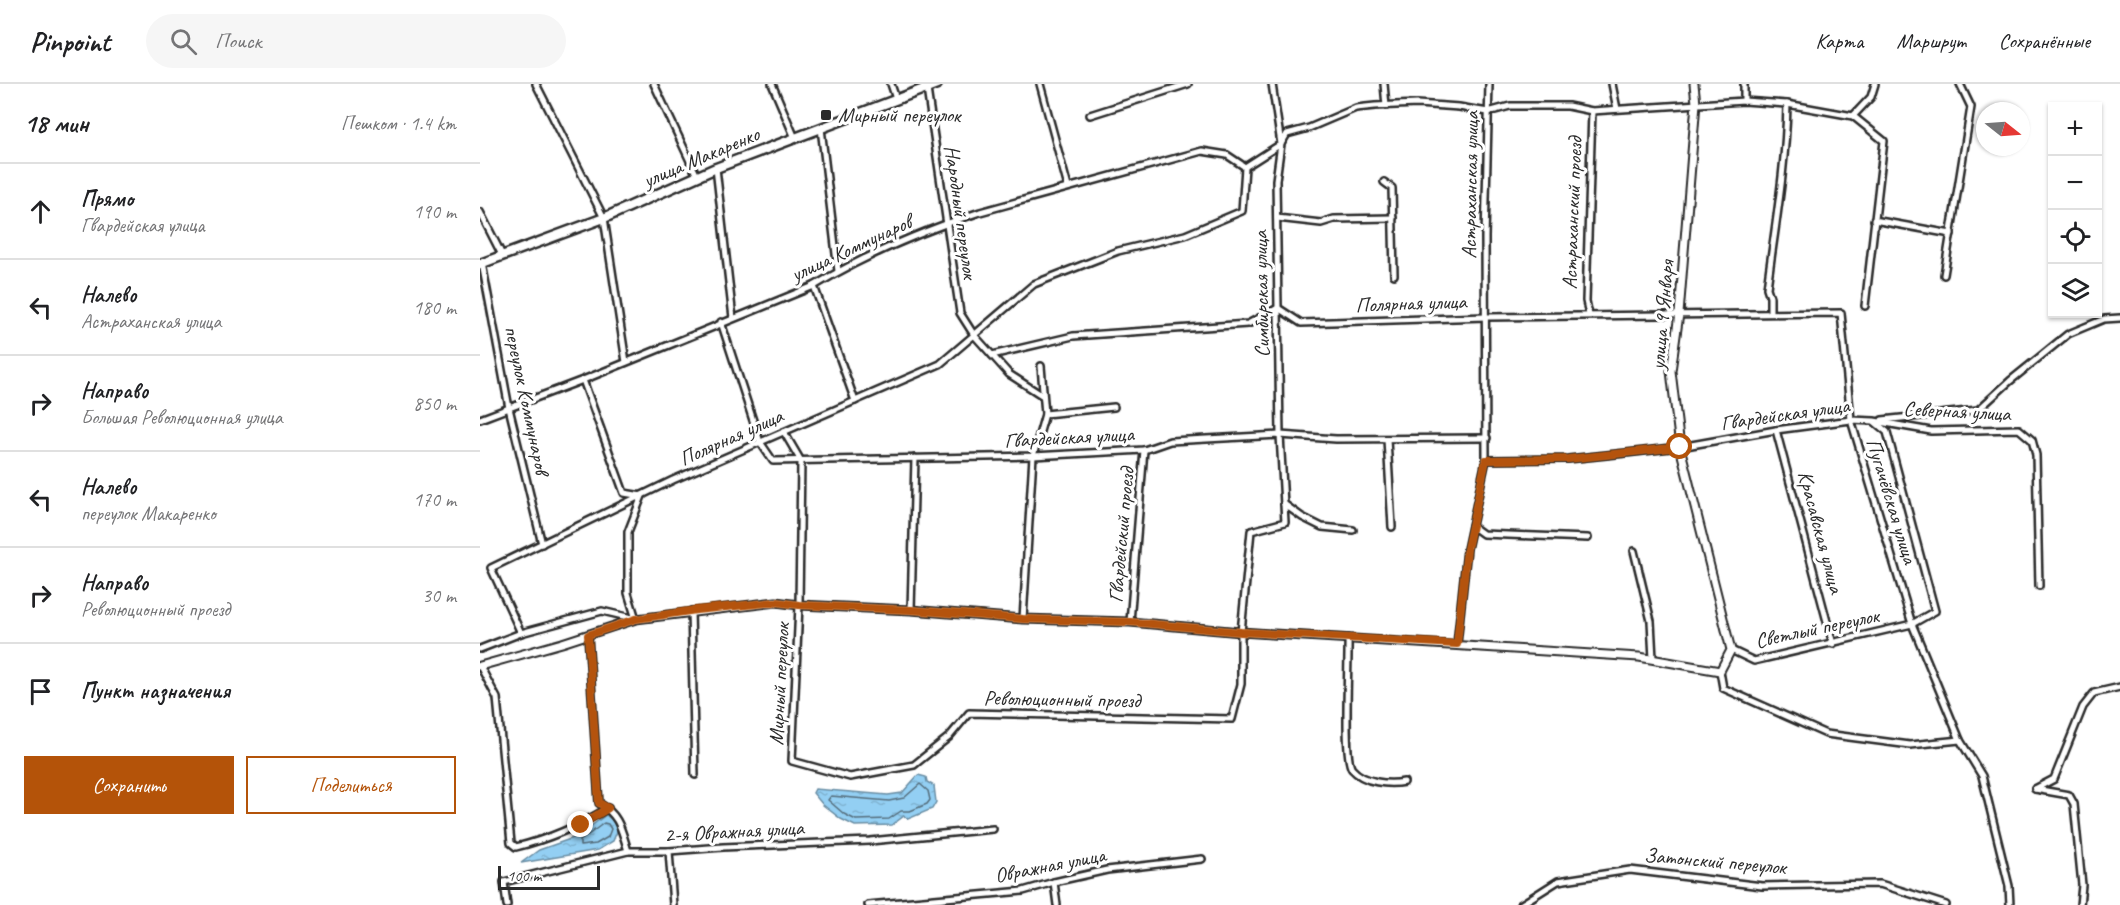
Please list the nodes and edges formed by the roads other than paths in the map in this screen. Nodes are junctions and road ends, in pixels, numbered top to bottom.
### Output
1 (536, 84) edge
2 (654, 84) edge
3 (772, 84) edge
4 (891, 84) edge
5 (937, 84) edge
6 (1040, 84) edge
7 (1188, 84) edge
8 (1272, 84) edge
9 (1384, 84) edge
10 (1489, 84) edge
11 (1612, 84) edge
12 (1694, 84) edge
13 (1744, 84) edge
14 (1875, 84) edge
15 (1960, 84) edge
16 (927, 89) junction
17 (896, 99) junction
18 (1744, 101) junction
19 (1696, 103) junction
20 (1787, 104) junction
21 (1386, 106) junction
22 (1617, 109) junction
23 (1592, 111) junction
24 (1488, 112) junction
25 (1090, 115) dead end
26 (1853, 116) junction
27 (822, 128) junction
28 (795, 138) junction
29 (1281, 144) junction
30 (1245, 167) junction
31 (716, 168) junction
32 (697, 176) junction
33 (1384, 182) dead end
34 (1068, 187) junction
35 (480, 212) edge
36 (604, 218) junction
37 (1393, 218) junction
38 (1277, 219) junction
39 (1874, 220) junction
40 (945, 224) junction
41 (1951, 234) junction
42 (502, 255) junction
43 (481, 264) edge
44 (838, 271) junction
45 (1394, 275) dead end
46 (1944, 275) dead end
47 (814, 286) junction
48 (1865, 306) dead end
49 (1278, 308) junction
50 (1770, 313) junction
51 (1841, 313) joint
52 (1679, 314) junction
53 (1589, 315) junction
54 (1486, 317) junction
55 (733, 318) junction
56 (2120, 318) edge
57 (721, 322) junction
58 (974, 335) junction
59 (992, 355) junction
60 (626, 362) junction
61 (1041, 366) dead end
62 (583, 380) junction
63 (1044, 396) junction
64 (855, 401) junction
65 (1114, 407) dead end
66 (509, 408) junction
67 (1045, 414) junction
68 (480, 419) edge
69 (1851, 420) junction
70 (1874, 421) junction
71 (1776, 430) junction
72 (784, 432) junction
73 (1280, 435) junction
74 (1487, 438) junction
75 (1387, 439) junction
76 (760, 442) junction
77 (1680, 447) junction
78 (1144, 450) junction
79 (1033, 456) junction
80 (915, 458) junction
81 (1486, 460) junction
82 (801, 461) junction
83 (642, 496) junction
84 (1284, 504) junction
85 (1472, 526) junction
86 (1392, 527) dead end
87 (1353, 530) dead end
88 (1588, 538) dead end
89 (542, 544) junction
90 (1634, 551) dead end
91 (2039, 586) dead end
92 (799, 605) junction
93 (911, 610) junction
94 (691, 611) junction
95 (636, 619) junction
96 (1023, 619) junction
97 (1130, 622) junction
98 (1912, 624) junction
99 (1241, 632) junction
100 (521, 633) junction
101 (588, 635) junction
102 (1348, 638) junction
103 (1457, 644) junction
104 (1833, 644) junction
105 (480, 649) edge
106 (1731, 650) junction
107 (1653, 659) junction
108 (480, 666) edge
109 (1720, 671) junction
110 (2120, 687) edge
111 (1960, 740) junction
112 (792, 761) joint
113 (695, 775) dead end
114 (1404, 782) dead end
115 (608, 808) junction
116 (993, 829) dead end
117 (628, 851) junction
118 (669, 851) junction
119 (1202, 859) dead end
120 (1054, 882) junction
121 (914, 902) edge
122 (507, 905) edge
123 (673, 905) edge
124 (868, 905) edge
125 (1057, 905) edge
126 (1520, 905) edge
127 (1946, 905) edge
128 (2010, 905) edge
129 (2080, 905) edge

1 - 36 street
2 - 32 street
3 - 28 street
4 - 17 street
5 - 16 main road, улица Макаренко
6 - 34 street
7 - 25 street
8 - 29 street, Симбирская улица
9 - 21 street
10 - 24 street, Астраханская улица
11 - 22 street
12 - 19 street, улица 9 Января
13 - 18 street
14 - 26 street
15 - 41 street
16 - 17 main road, улица Макаренко
16 - 40 street, Народный переулок
17 - 27 main road, улица Макаренко
18 - 19 street
18 - 20 street
19 - 22 street
19 - 52 street, улица 9 Января
20 - 26 street
20 - 50 street
21 - 24 street
21 - 29 street
22 - 23 street
23 - 24 street
23 - 53 street, Астраханский проезд
24 - 54 street, Астраханская улица
26 - 39 street
27 - 28 main road, улица Макаренко
27 - 44 street
28 - 31 main road, улица Макаренко
29 - 30 street
29 - 38 street, Симбирская улица
30 - 34 street, улица Коммунаров
30 - 58 street, Полярная улица
31 - 32 main road, улица Макаренко
31 - 55 street
32 - 36 main road, улица Макаренко
33 - 37 street
34 - 40 street, улица Коммунаров
35 - 42 street
36 - 42 main road, улица Макаренко
36 - 60 street
37 - 38 street
37 - 45 street
38 - 49 street, Симбирская улица
39 - 41 street
39 - 48 street
40 - 44 street, улица Коммунаров
40 - 58 street, Народный переулок
41 - 46 street
42 - 43 main road, улица Макаренко
43 - 66 street, переулок Коммунаров
44 - 47 street, улица Коммунаров
47 - 55 street, улица Коммунаров
47 - 64 street
49 - 54 street, Полярная улица
49 - 59 street
49 - 73 street, Симбирская улица
50 - 51 street, Полярная улица
50 - 52 street, Полярная улица
51 - 69 street, Пугачёвская улица
52 - 53 street, Полярная улица
52 - 77 street, улица 9 Января
53 - 54 street, Полярная улица
54 - 74 street, Астраханская улица
55 - 57 street, улица Коммунаров
56 - 70 street
57 - 60 street, улица Коммунаров
57 - 76 street
58 - 59 street, Народный переулок
58 - 64 street, Полярная улица
59 - 63 street, Народный переулок
60 - 62 street, улица Коммунаров
61 - 63 street
62 - 66 street, улица Коммунаров
62 - 83 street
63 - 67 street
64 - 72 street, Полярная улица
65 - 67 street
66 - 68 street, улица Коммунаров
66 - 89 street, переулок Коммунаров
67 - 79 street
69 - 70 street, Гвардейская улица
69 - 71 street, Гвардейская улица
69 - 98 street, Пугачёвская улица
70 - 91 street, Северная улица
70 - 98 street, Пугачёвская улица
71 - 77 street, Гвардейская улица
71 - 104 street, Красавская улица
72 - 76 street, Полярная улица
72 - 82 street
73 - 75 street, Гвардейская улица
73 - 78 street, Гвардейская улица
73 - 84 street, Симбирская улица
74 - 75 street, Гвардейская улица
74 - 81 street, Астраханская улица
75 - 86 street
76 - 82 street, Гвардейская улица
76 - 83 street, Полярная улица
77 - 81 street, Гвардейская улица
77 - 106 street, улица 9 Января
78 - 79 street, Гвардейская улица
78 - 97 street, Гвардейский проезд
79 - 80 street, Гвардейская улица
79 - 96 street
80 - 82 street, Гвардейская улица
80 - 93 street
81 - 85 street, Астраханская улица
82 - 92 street, Мирный переулок
83 - 89 street, Полярная улица
83 - 95 street
84 - 87 street
84 - 99 street, Симбирская улица
85 - 88 street
85 - 103 street, Астраханская улица
89 - 100 street, Полярная улица
90 - 107 street
92 - 93 street
92 - 94 street
92 - 112 street, Мирный переулок
93 - 96 street
94 - 95 street
94 - 113 street
95 - 100 street
95 - 101 street
96 - 97 street
97 - 99 street
98 - 104 street, Светлый переулок
98 - 111 street, Пугачёвская улица
99 - 102 street
99 - 112 street, Революционный проезд
100 - 105 street
101 - 108 street
101 - 115 street
102 - 103 street
102 - 114 street
103 - 107 street
104 - 106 street, Светлый переулок
106 - 109 street
107 - 109 street
108 - 115 street
109 - 111 street
110 - 129 street
111 - 128 street, Пугачёвская улица
115 - 117 street
116 - 118 street, 2-я Овражная улица
117 - 118 street, 2-я Овражная улица
117 - 122 street, 2-я Овражная улица
118 - 123 street
119 - 120 street, Овражная улица
120 - 121 street, Овражная улица
120 - 125 street
121 - 124 street, Овражная улица
126 - 127 street, Затонский переулок

